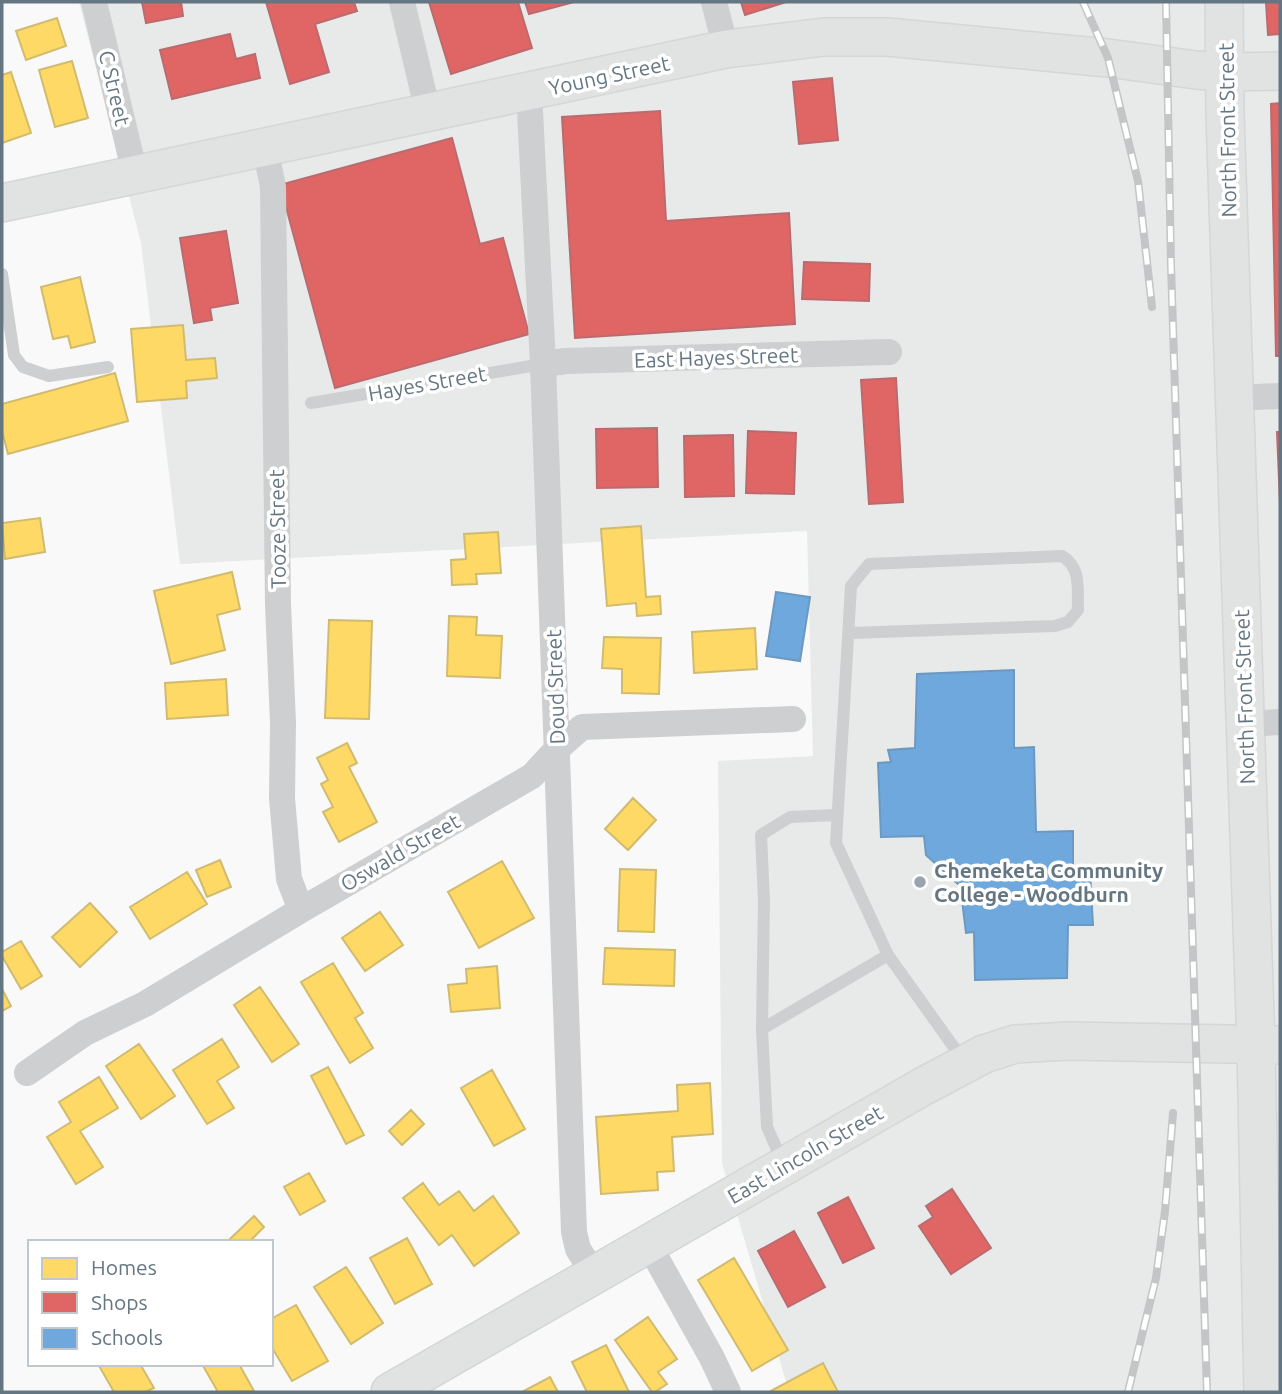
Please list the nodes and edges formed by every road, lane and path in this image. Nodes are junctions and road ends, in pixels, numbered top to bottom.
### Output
1 (94, 2) edge
2 (402, 2) edge
3 (714, 2) edge
4 (1224, 2) edge
5 (726, 49) junction
6 (1280, 71) edge
7 (1225, 72) junction
8 (529, 92) junction
9 (428, 112) junction
10 (265, 147) junction
11 (135, 174) junction
12 (2, 203) edge
13 (2, 274) edge
14 (889, 352) dead end
15 (543, 364) junction
16 (108, 367) dead end
17 (1280, 396) edge
18 (1235, 398) junction
19 (311, 403) dead end
20 (849, 633) junction
21 (793, 719) dead end
22 (1263, 723) edge
23 (557, 749) junction
24 (837, 815) junction
25 (301, 910) junction
26 (888, 955) junction
27 (762, 1029) junction
28 (1268, 1046) edge
29 (965, 1063) junction
30 (27, 1073) dead end
31 (785, 1166) junction
32 (649, 1245) junction
33 (595, 1276) junction
34 (1269, 1378) edge
35 (390, 1392) edge
36 (728, 1392) edge

1 - 11 street, C Street
2 - 9 street
3 - 5 street
4 - 7 main road, North Front Street
5 - 7 main road, Young Street
5 - 8 main road, Young Street
6 - 7 main road, Young Street
7 - 18 main road, North Front Street
8 - 9 main road, Young Street
8 - 15 street, Doud Street
9 - 10 main road, Young Street
10 - 11 main road, Young Street
10 - 25 street, Tooze Street
11 - 12 main road, Young Street
13 - 16 lane
14 - 15 street, East Hayes Street
15 - 19 lane, Hayes Street
15 - 23 street, Doud Street
17 - 18 street
18 - 22 main road, North Front Street
20 - 20 lane
20 - 24 lane
21 - 23 street, Oswald Street
22 - 28 main road, North Front Street
23 - 25 street, Oswald Street
23 - 33 street, Doud Street
24 - 26 lane
24 - 27 lane
25 - 30 street, Oswald Street
26 - 27 lane
26 - 29 lane
27 - 31 lane
28 - 29 main road, East Lincoln Street
28 - 34 main road, North Front Street
29 - 31 main road, East Lincoln Street
31 - 32 main road, East Lincoln Street
32 - 33 main road, East Lincoln Street
32 - 36 street
33 - 35 main road, East Lincoln Street

